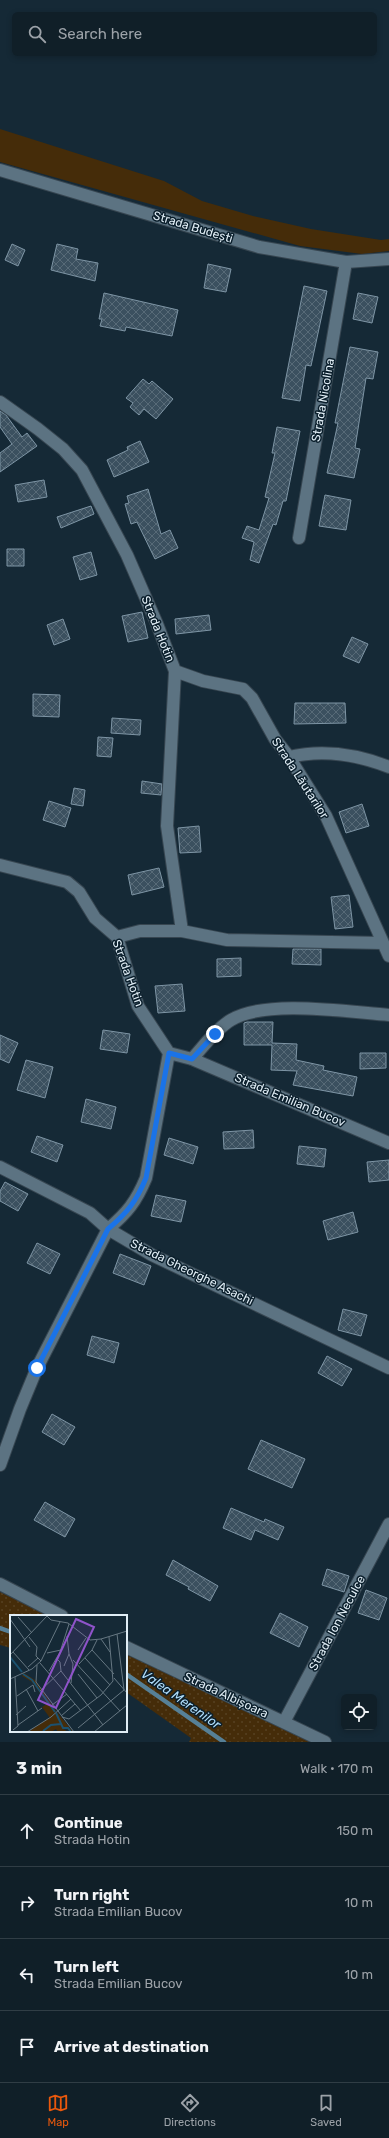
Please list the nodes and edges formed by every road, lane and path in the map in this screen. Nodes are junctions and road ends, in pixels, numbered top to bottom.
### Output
1 (0, 170) edge
2 (389, 259) edge
3 (346, 262) junction
4 (0, 402) edge
5 (299, 538) dead end
6 (175, 671) junction
7 (289, 757) junction
8 (389, 767) edge
9 (0, 865) edge
10 (182, 931) junction
11 (117, 937) junction
12 (382, 943) junction
13 (389, 956) edge
14 (389, 1015) edge
15 (169, 1053) junction
16 (192, 1059) junction
17 (389, 1143) edge
18 (0, 1167) edge
19 (108, 1229) junction
20 (389, 1368) edge
21 (0, 1465) edge
22 (389, 1524) edge
23 (0, 1584) edge
24 (60, 1615) edge
25 (127, 1647) edge
26 (284, 1722) junction
27 (325, 1742) edge

1 - 3 street, Strada Budești
2 - 3 street, Strada Budești
3 - 5 street, Strada Nicolina
4 - 6 street, Strada Hotin
6 - 7 street, Strada Lăutarilor
6 - 10 street, Strada Hotin
7 - 8 street
7 - 12 street, Strada Lăutarilor
9 - 11 street, Strada Hotin
10 - 11 street
10 - 12 street
11 - 15 street, Strada Hotin
12 - 13 street, Strada Lăutarilor
14 - 16 street
15 - 16 street, Strada Emilian Bucov
15 - 19 street
16 - 17 street, Strada Emilian Bucov
18 - 19 street, Strada Gheorghe Asachi
19 - 20 street, Strada Gheorghe Asachi
19 - 21 street
22 - 26 street, Strada Ion Neculce
23 - 24 street
25 - 26 street, Strada Albișoara
26 - 27 street, Strada Albișoara

